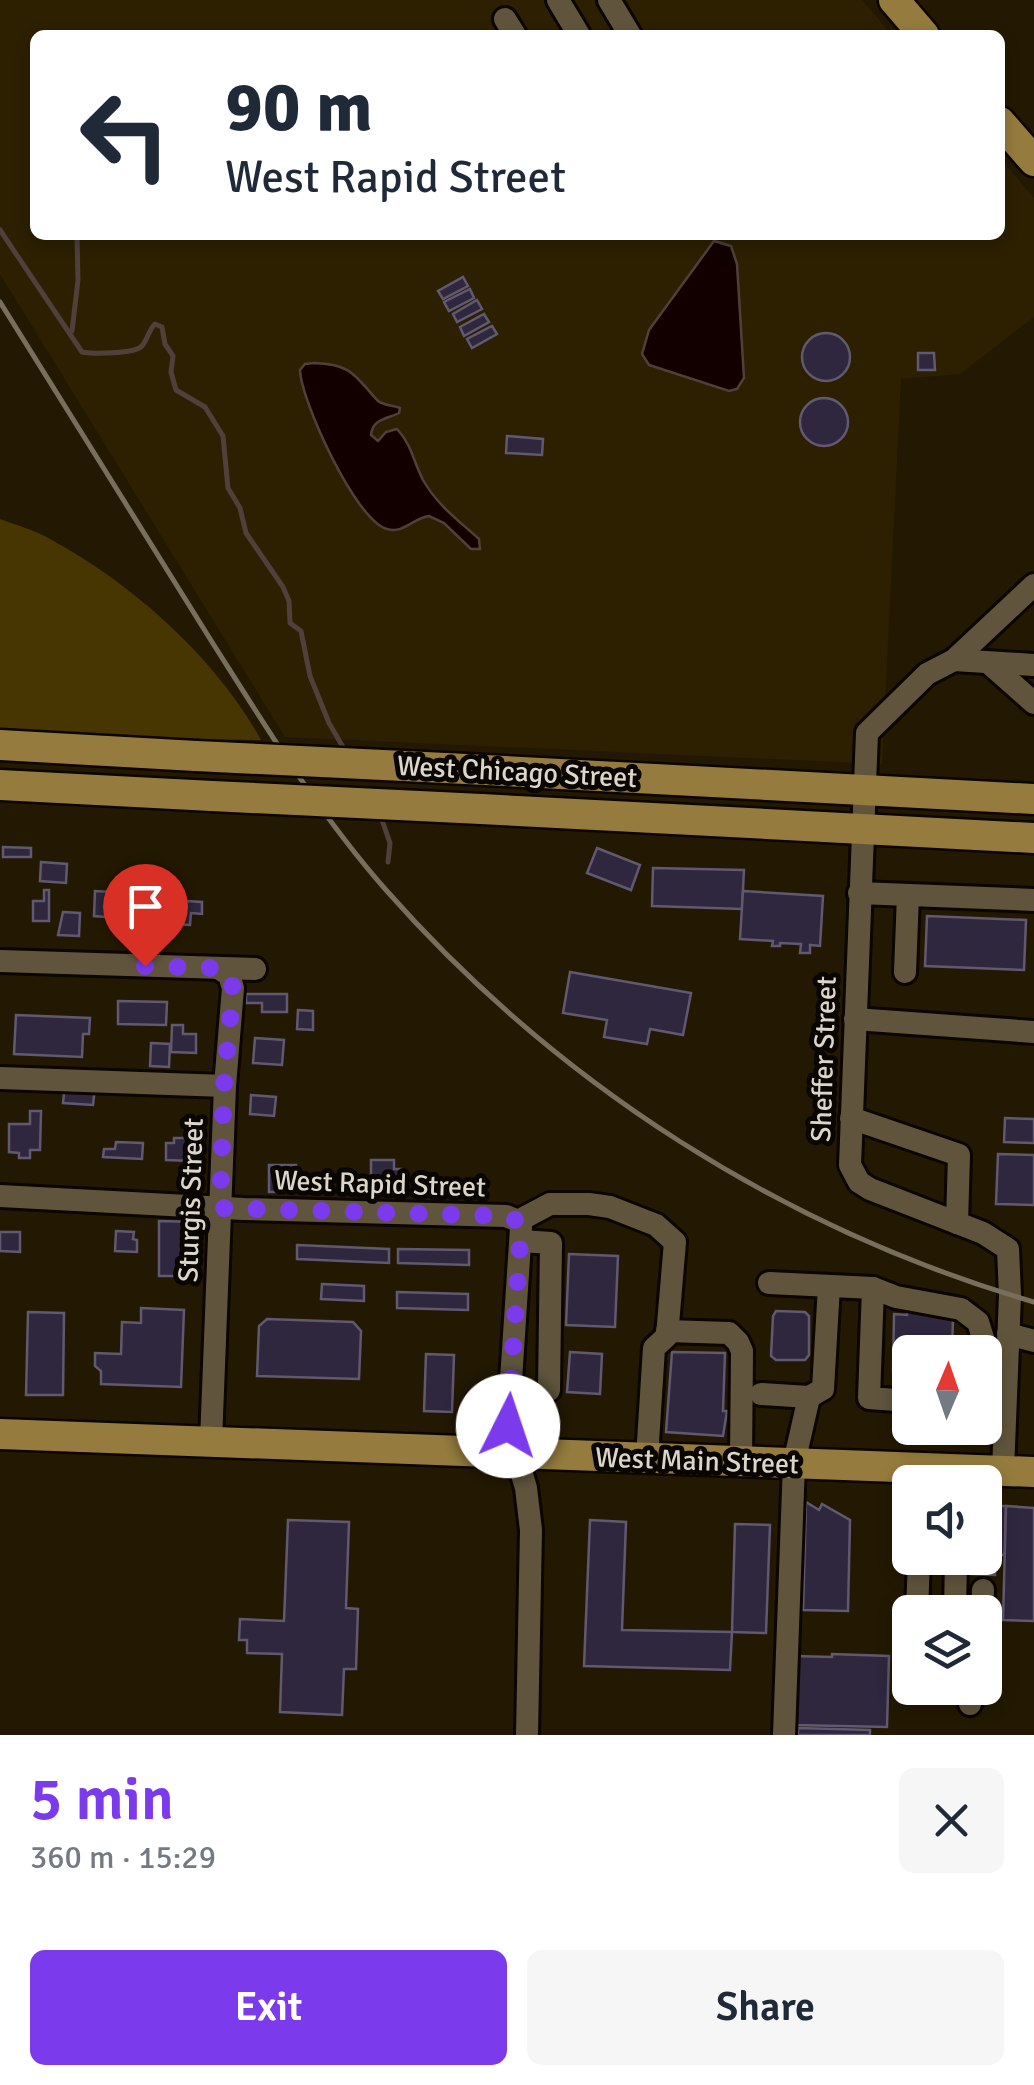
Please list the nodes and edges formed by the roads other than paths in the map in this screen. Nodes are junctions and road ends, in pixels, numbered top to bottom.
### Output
1 (558, 0) edge
2 (609, 0) edge
3 (894, 0) edge
4 (577, 30) edge
5 (627, 30) edge
6 (920, 30) edge
7 (1005, 128) edge
8 (1034, 161) edge
9 (1034, 585) edge
10 (954, 660) junction
11 (990, 664) junction
12 (1034, 665) edge
13 (1034, 703) edge
14 (0, 745) edge
15 (0, 784) edge
16 (862, 789) junction
17 (1034, 798) edge
18 (861, 828) junction
19 (1034, 838) edge
20 (859, 893) junction
21 (908, 895) junction
22 (1034, 900) edge
23 (0, 961) edge
24 (218, 968) junction
25 (255, 969) dead end
26 (905, 972) dead end
27 (855, 1019) junction
28 (1034, 1032) edge
29 (0, 1078) edge
30 (224, 1086) junction
31 (851, 1118) junction
32 (0, 1196) edge
33 (220, 1208) junction
34 (957, 1223) junction
35 (519, 1231) junction
36 (769, 1283) dead end
37 (829, 1286) junction
38 (873, 1288) junction
39 (667, 1331) junction
40 (1008, 1334) junction
41 (984, 1335) edge
42 (1034, 1341) edge
43 (1002, 1343) edge
44 (513, 1350) junction
45 (549, 1350) junction
46 (548, 1390) dead end
47 (761, 1394) dead end
48 (809, 1397) junction
49 (892, 1400) edge
50 (0, 1434) edge
51 (211, 1441) junction
52 (1000, 1445) edge
53 (516, 1454) junction
54 (647, 1458) junction
55 (741, 1462) junction
56 (794, 1463) junction
57 (1003, 1471) joint
58 (892, 1472) edge
59 (1034, 1472) edge
60 (526, 1735) edge
61 (784, 1735) edge

1 - 4 street
2 - 5 street
3 - 6 main road
7 - 8 main road
9 - 10 street, Sheffer Street
10 - 11 street
10 - 16 street, Sheffer Street
11 - 12 street
11 - 13 street
14 - 16 main road, West Chicago Street, bridge
15 - 18 main road, West Chicago Street, bridge
16 - 17 main road, West Chicago Street
16 - 18 street, Sheffer Street
17 - 18 main road
18 - 19 main road, West Chicago Street
18 - 20 street, Sheffer Street
20 - 21 street
20 - 27 street, Sheffer Street
21 - 22 street
21 - 26 street
23 - 24 street
24 - 25 street
24 - 30 street, Sturgis Street
27 - 28 street
27 - 31 street, Sheffer Street
29 - 30 street
30 - 33 street, Sturgis Street
31 - 34 street, Sheffer Street
31 - 34 street
32 - 33 street, West Rapid Street
33 - 35 street, West Rapid Street
33 - 51 street, Sturgis Street
34 - 40 street, Sheffer Street
35 - 39 street
35 - 44 street
35 - 45 street
36 - 37 street
37 - 38 street
37 - 48 street
38 - 41 street
38 - 49 street
39 - 54 street
39 - 55 street
40 - 42 street
40 - 43 street, Sheffer Street
44 - 45 street
44 - 53 street
45 - 46 street
47 - 48 street
48 - 56 street
50 - 51 main road, West Main Street
51 - 53 main road, West Main Street
52 - 57 street, Sheffer Street
53 - 54 main road, West Main Street
53 - 60 street
54 - 55 main road, West Main Street
55 - 56 main road, West Main Street
56 - 58 main road, West Main Street
56 - 61 street
57 - 59 main road, West Main Street

